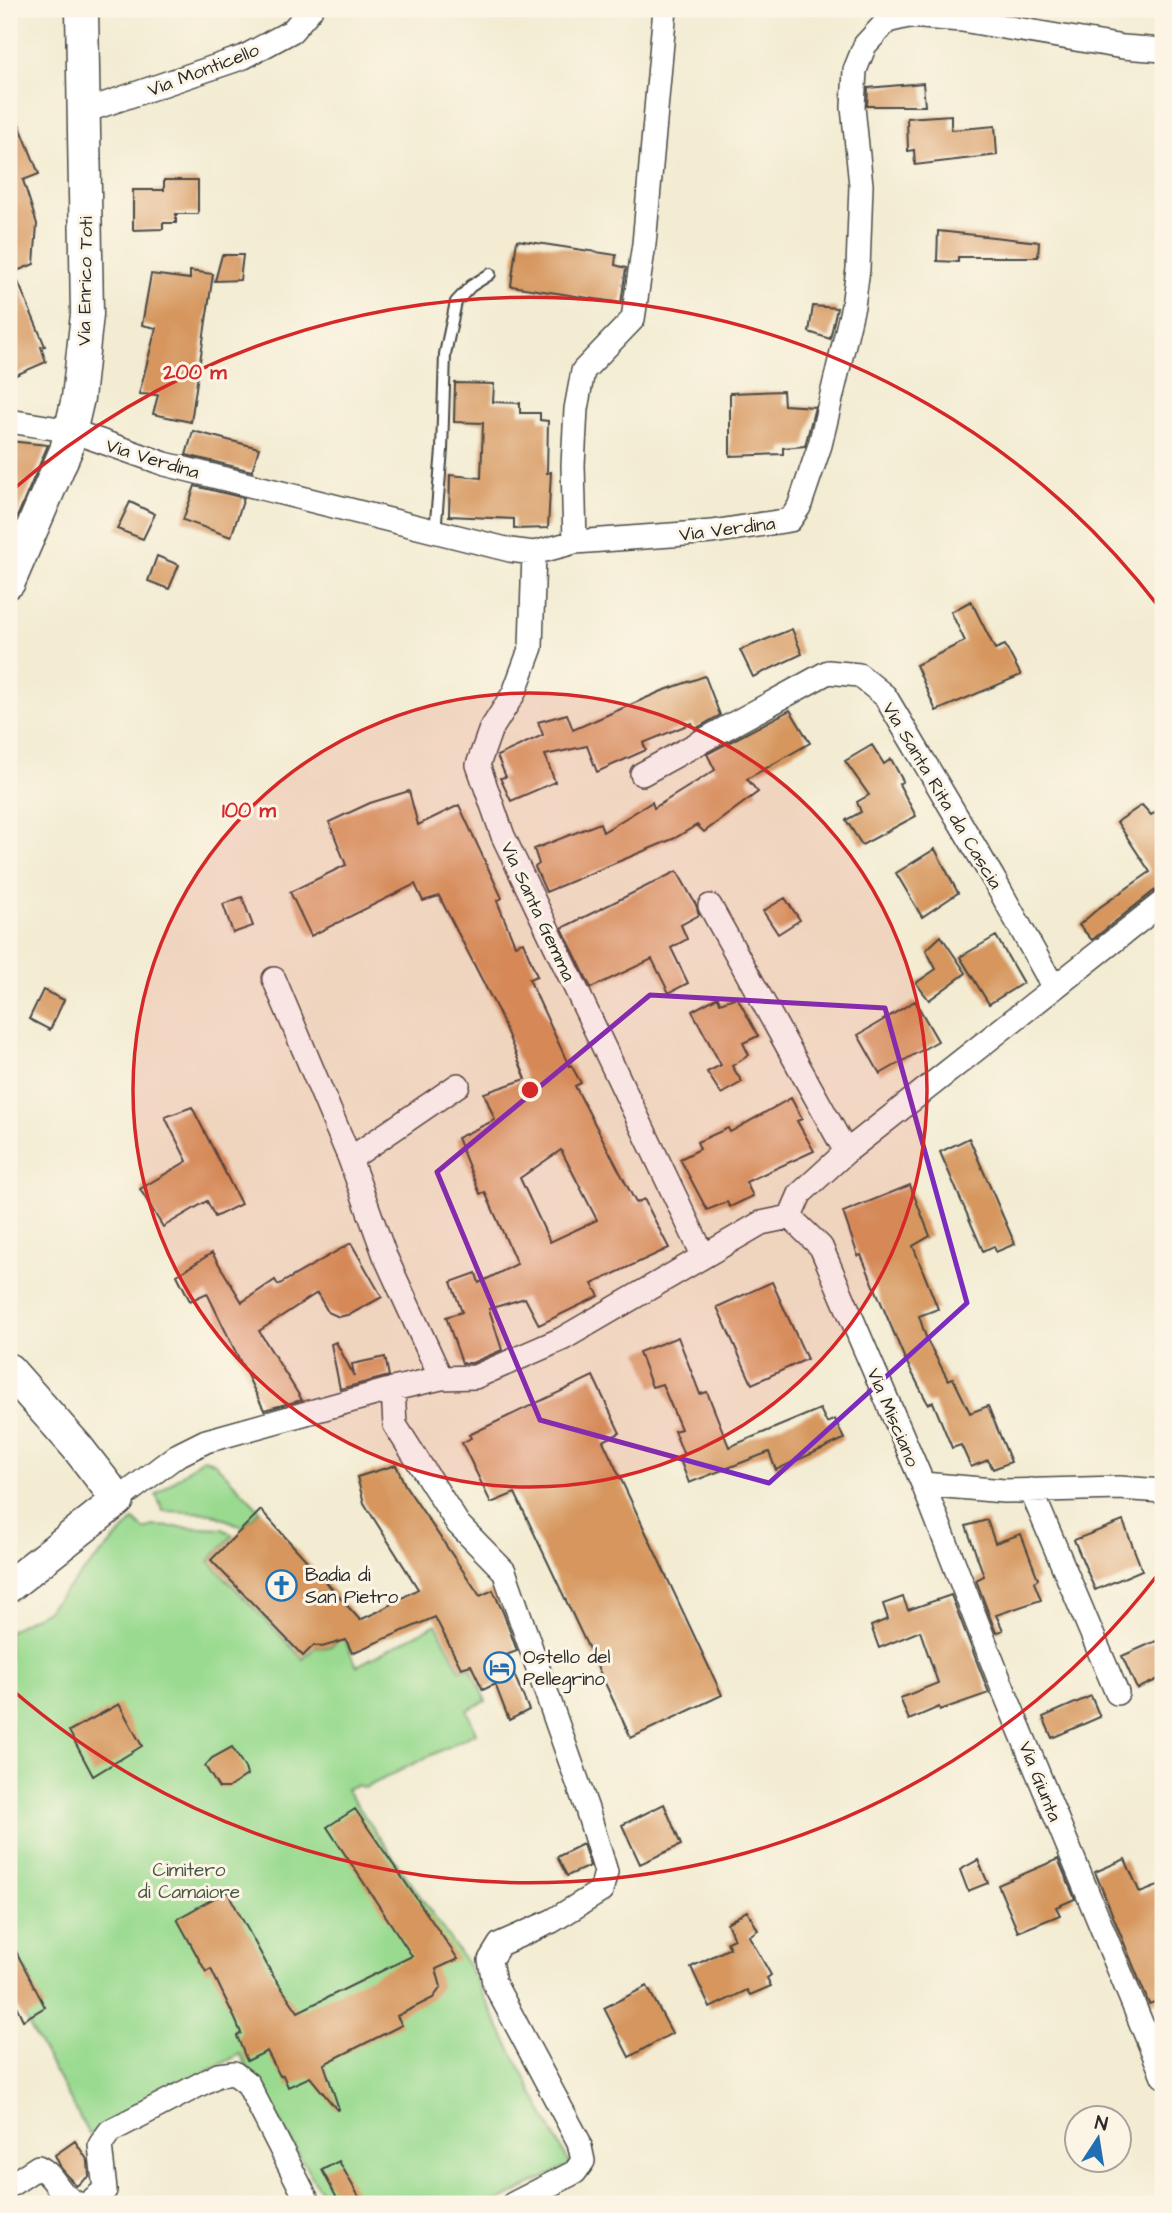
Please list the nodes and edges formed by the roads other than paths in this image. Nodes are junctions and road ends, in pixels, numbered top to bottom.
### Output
1 (82, 9) edge
2 (311, 9) edge
3 (665, 9) edge
4 (1163, 50) edge
5 (85, 111) junction
6 (490, 274) dead end
7 (9, 421) edge
8 (72, 431) junction
9 (435, 533) junction
10 (575, 542) junction
11 (534, 553) junction
12 (9, 582) edge
13 (642, 774) dead end
14 (1163, 902) edge
15 (710, 906) dead end
16 (274, 979) dead end
17 (1054, 988) junction
18 (458, 1085) dead end
19 (846, 1152) junction
20 (350, 1159) junction
21 (790, 1217) junction
22 (703, 1255) junction
23 (9, 1370) edge
24 (442, 1378) junction
25 (393, 1389) junction
26 (923, 1484) junction
27 (1031, 1490) junction
28 (1163, 1491) edge
29 (118, 1500) junction
30 (9, 1586) edge
31 (1118, 1693) dead end
32 (1163, 2076) edge
33 (9, 2186) edge
34 (78, 2204) edge
35 (87, 2204) edge
36 (309, 2204) edge
37 (513, 2204) edge

1 - 5 street, Via Enrico Toti
2 - 5 street, Via Monticello
3 - 10 street
4 - 10 street, Via Verdina
5 - 8 street, Via Enrico Toti
6 - 9 lane
7 - 8 street, Via Verdina
8 - 9 street, Via Verdina
8 - 12 street, Via Enrico Toti
9 - 11 street, Via Verdina
10 - 11 street, Via Verdina
11 - 22 street, Via Santa Gemma
13 - 17 street, Via Santa Rita da Cascia
14 - 17 street
15 - 19 street
16 - 20 street
17 - 19 street
18 - 20 street
19 - 21 street
20 - 24 street
21 - 22 street
21 - 26 street, Via Misciano
22 - 24 street
23 - 29 street
24 - 25 street
25 - 29 street
25 - 37 street
26 - 27 street, Via Misciano
26 - 32 street, Via Giunta
27 - 28 street, Via Misciano
27 - 31 street
29 - 30 street
33 - 34 street
35 - 36 street

